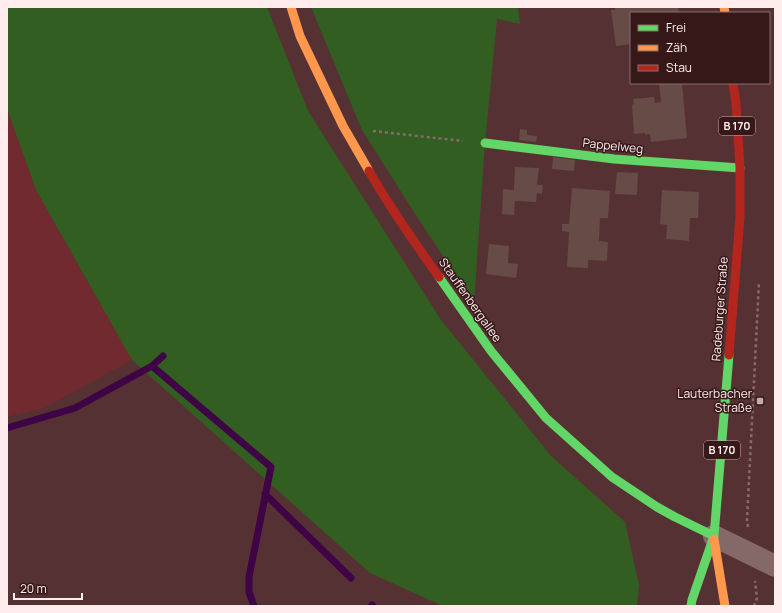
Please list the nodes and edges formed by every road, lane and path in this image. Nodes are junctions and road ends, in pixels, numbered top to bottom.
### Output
1 (291, 7) edge
2 (733, 84) edge
3 (343, 126) junction
4 (484, 143) joint
5 (740, 168) junction
6 (755, 367) dead end
7 (714, 536) junction
8 (751, 554) junction
9 (775, 566) edge
10 (691, 606) edge
11 (725, 606) edge
12 (754, 606) edge

1 - 3 main road, Stauffenbergallee
2 - 5 main road, Radeburger Straße / B 170
3 - 4 path
3 - 7 main road, Stauffenbergallee
4 - 5 main road, Pappelweg
5 - 7 main road, Radeburger Straße / B 170
6 - 8 path
7 - 8 street
7 - 10 main road, Radeburger Straße / B 170
7 - 11 main road, Radeburger Straße / B 170
8 - 9 street
8 - 12 path

